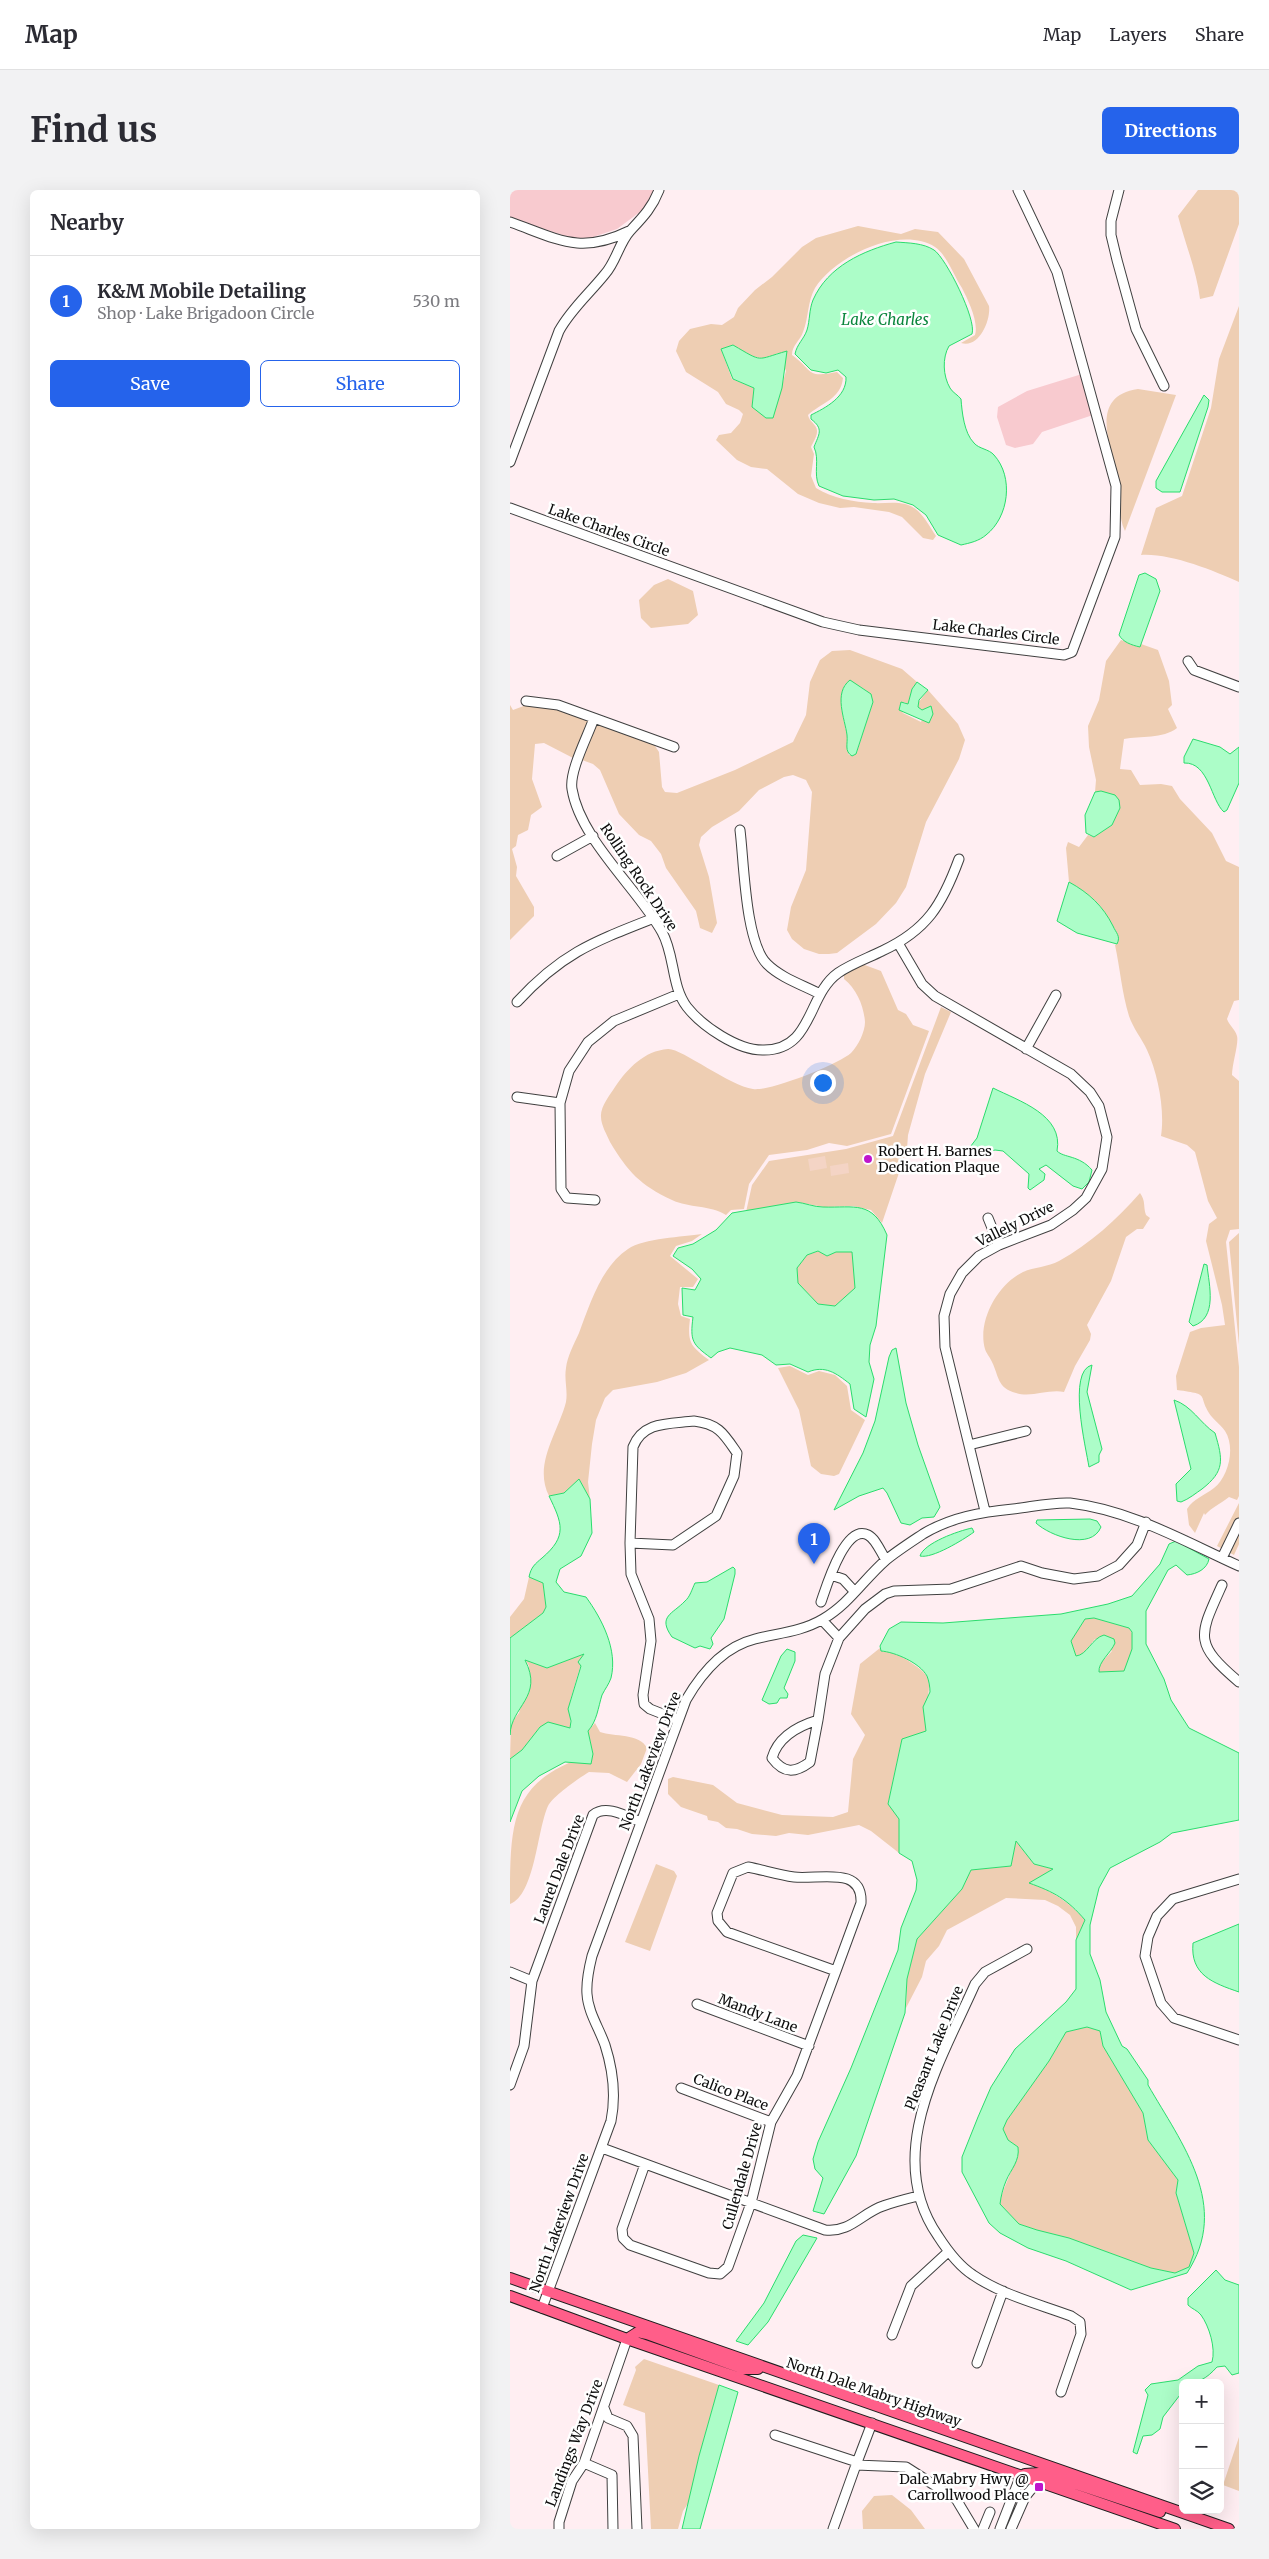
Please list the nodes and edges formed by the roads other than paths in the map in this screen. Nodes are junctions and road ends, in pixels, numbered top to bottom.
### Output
1 (659, 190) edge
2 (1018, 190) edge
3 (1120, 190) edge
4 (510, 222) edge
5 (629, 231) junction
6 (1164, 386) dead end
7 (510, 462) edge
8 (510, 508) edge
9 (1188, 661) dead end
10 (1239, 687) edge
11 (526, 701) dead end
12 (594, 718) junction
13 (674, 747) dead end
14 (740, 830) dead end
15 (593, 836) junction
16 (557, 856) dead end
17 (959, 859) dead end
18 (654, 918) junction
19 (898, 944) junction
20 (679, 994) junction
21 (820, 994) junction
22 (1056, 995) dead end
23 (517, 1002) dead end
24 (1026, 1048) junction
25 (517, 1097) dead end
26 (560, 1103) junction
27 (595, 1200) dead end
28 (988, 1218) dead end
29 (999, 1245) junction
30 (1026, 1430) dead end
31 (969, 1445) junction
32 (985, 1511) junction
33 (1146, 1522) junction
34 (1239, 1523) edge
35 (630, 1543) junction
36 (1222, 1558) junction
37 (886, 1560) junction
38 (1239, 1566) edge
39 (831, 1575) junction
40 (1222, 1585) dead end
41 (855, 1592) junction
42 (821, 1602) dead end
43 (822, 1620) junction
44 (840, 1638) junction
45 (1239, 1682) edge
46 (678, 1720) junction
47 (818, 1720) junction
48 (641, 1822) junction
49 (1239, 1879) edge
50 (1027, 1949) dead end
51 (510, 1972) edge
52 (836, 1972) junction
53 (532, 1981) junction
54 (697, 2004) dead end
55 (1239, 2040) edge
56 (809, 2046) junction
57 (510, 2085) edge
58 (681, 2088) dead end
59 (771, 2122) junction
60 (602, 2148) junction
61 (645, 2164) junction
62 (918, 2196) junction
63 (751, 2204) junction
64 (948, 2252) junction
65 (510, 2278) edge
66 (1003, 2291) junction
67 (548, 2293) junction
68 (510, 2296) edge
69 (542, 2308) junction
70 (892, 2335) dead end
71 (627, 2339) junction
72 (977, 2363) dead end
73 (770, 2370) junction
74 (1061, 2392) dead end
75 (604, 2408) junction
76 (872, 2423) junction
77 (775, 2435) dead end
78 (584, 2464) junction
79 (856, 2465) junction
80 (1021, 2475) junction
81 (1038, 2481) junction
82 (990, 2512) dead end
83 (1188, 2515) junction
84 (559, 2529) edge
85 (613, 2529) edge
86 (637, 2529) edge
87 (833, 2529) edge
88 (974, 2529) edge
89 (983, 2529) edge
90 (1000, 2529) edge
91 (1011, 2529) edge
92 (1174, 2529) edge
93 (1229, 2529) edge

1 - 5 street
2 - 8 street, Lake Charles Circle
3 - 6 street
4 - 5 street
5 - 7 street
9 - 10 street
11 - 12 street
12 - 13 street
12 - 15 street, Rolling Rock Drive
14 - 21 street
15 - 16 street
15 - 18 street, Rolling Rock Drive
17 - 19 street, Rolling Rock Drive
18 - 20 street, Rolling Rock Drive
18 - 23 street
19 - 21 street, Rolling Rock Drive
19 - 24 street, Vallely Drive
20 - 21 street, Rolling Rock Drive
20 - 26 street
22 - 24 street
24 - 29 street, Vallely Drive
25 - 26 street
26 - 27 street
28 - 29 street
29 - 31 street, Vallely Drive
30 - 31 street
31 - 32 street, Vallely Drive
32 - 33 street, North Lakeview Drive
32 - 37 street, North Lakeview Drive
33 - 36 street, North Lakeview Drive
33 - 44 street
34 - 36 street
35 - 35 street
35 - 46 street
36 - 38 street, North Lakeview Drive
37 - 39 street
37 - 41 street, North Lakeview Drive
39 - 41 street
39 - 42 street
40 - 45 street
41 - 43 street, North Lakeview Drive
43 - 44 street
43 - 46 street, North Lakeview Drive
44 - 47 street
46 - 48 street, North Lakeview Drive
47 - 47 street
48 - 53 street, Laurel Dale Drive
48 - 60 street, North Lakeview Drive
49 - 55 street
50 - 62 street, Pleasant Lake Drive
51 - 53 street
52 - 52 street, Cullendale Drive
52 - 56 street, Cullendale Drive
53 - 57 street, Laurel Dale Drive
54 - 56 street, Mandy Lane
56 - 59 street, Cullendale Drive
58 - 59 street, Calico Place
59 - 63 street, Cullendale Drive
60 - 61 street, North Lakeview Drive
60 - 67 street, North Lakeview Drive
61 - 63 street, North Lakeview Drive
61 - 63 street, Cullendale Drive
62 - 63 street, North Lakeview Drive
62 - 64 street, Pleasant Lake Drive
64 - 66 street, Pleasant Lake Drive
64 - 70 street
65 - 67 main road, North Dale Mabry Highway
66 - 72 street
66 - 74 street, Pleasant Lake Drive
67 - 69 street, North Lakeview Drive
67 - 73 main road, North Dale Mabry Highway
68 - 69 main road
69 - 71 main road
71 - 73 main road
71 - 75 street, Landings Way Drive
71 - 76 main road
73 - 83 main road, North Dale Mabry Highway
75 - 78 street, Landings Way Drive
75 - 86 street
76 - 79 street
76 - 80 main road
77 - 79 street
78 - 84 street, Landings Way Drive
78 - 85 street
79 - 87 street
79 - 88 street
80 - 81 main road
80 - 83 main road
80 - 90 street
81 - 91 street
81 - 92 main road
82 - 89 street
83 - 93 main road, North Dale Mabry Highway

